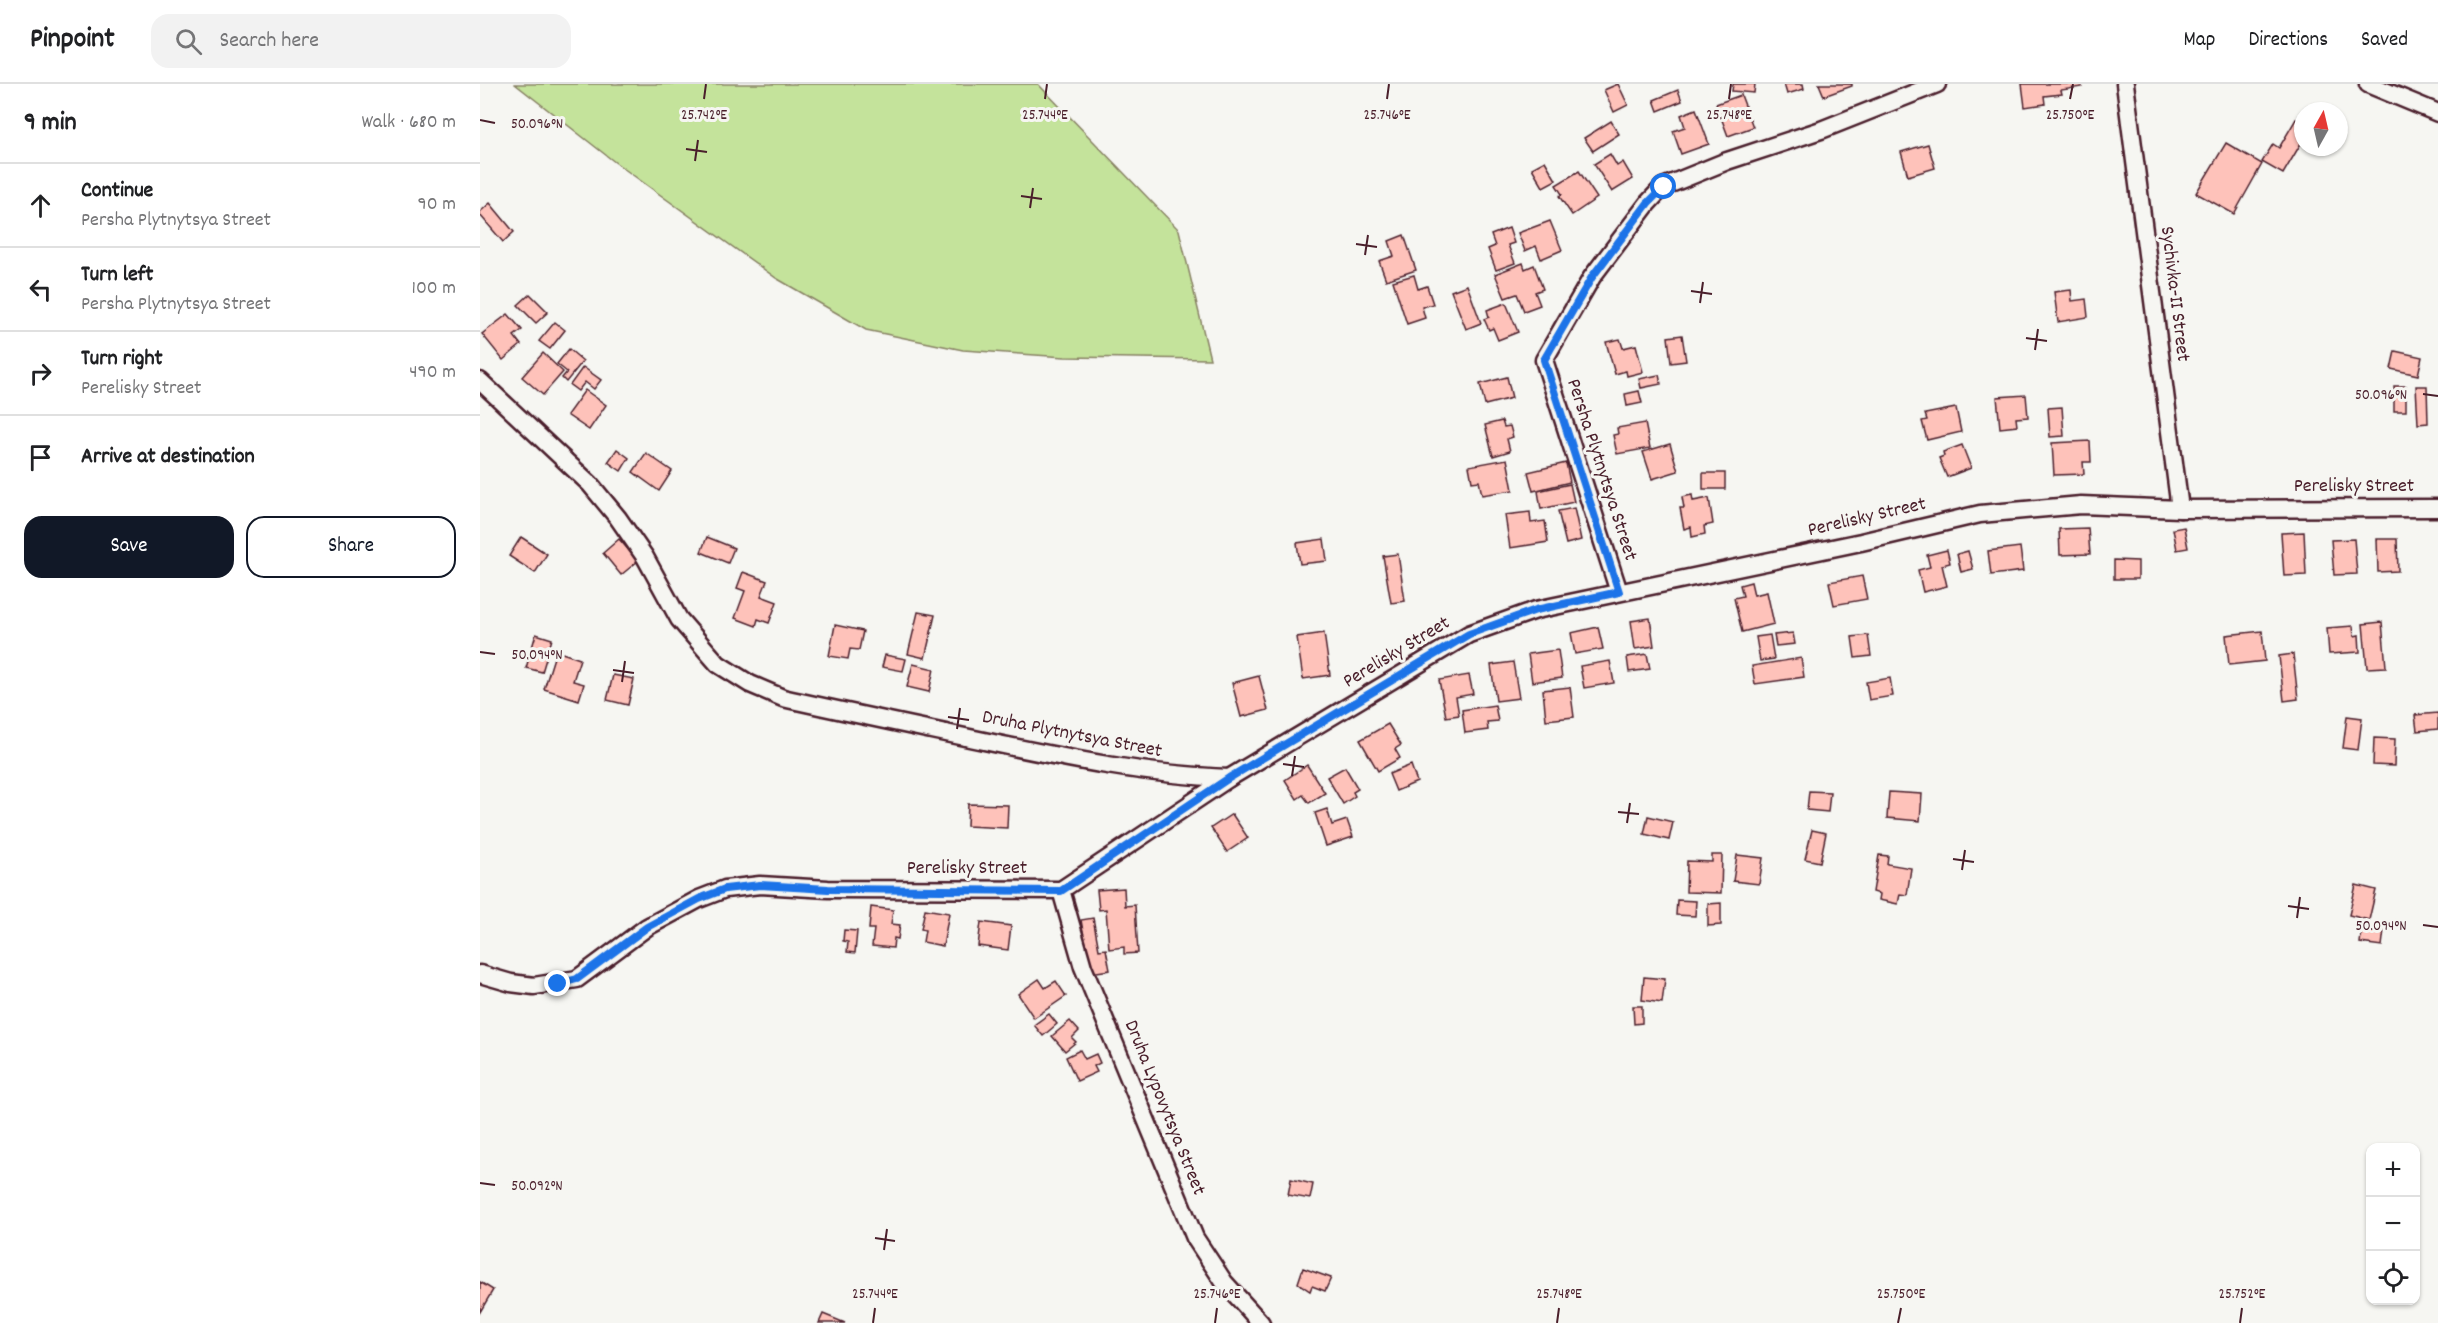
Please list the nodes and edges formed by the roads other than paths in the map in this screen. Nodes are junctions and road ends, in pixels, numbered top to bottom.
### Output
1 (1937, 84) edge
2 (2368, 84) edge
3 (2131, 87) edge
4 (2438, 113) edge
5 (480, 381) edge
6 (2438, 508) edge
7 (2180, 509) junction
8 (1619, 592) junction
9 (1229, 778) junction
10 (1061, 891) junction
11 (480, 974) edge
12 (1261, 1323) edge

1 - 8 street, Persha Plytnytsya Street
2 - 4 street
3 - 7 street, Sychivka-II Street
5 - 9 street, Druha Plytnytsya Street
6 - 7 street, Perelisky Street
7 - 8 street, Perelisky Street
8 - 9 street, Perelisky Street
9 - 10 street, Perelisky Street
10 - 11 street, Perelisky Street
10 - 12 street, Druha Lypovytsya Street

